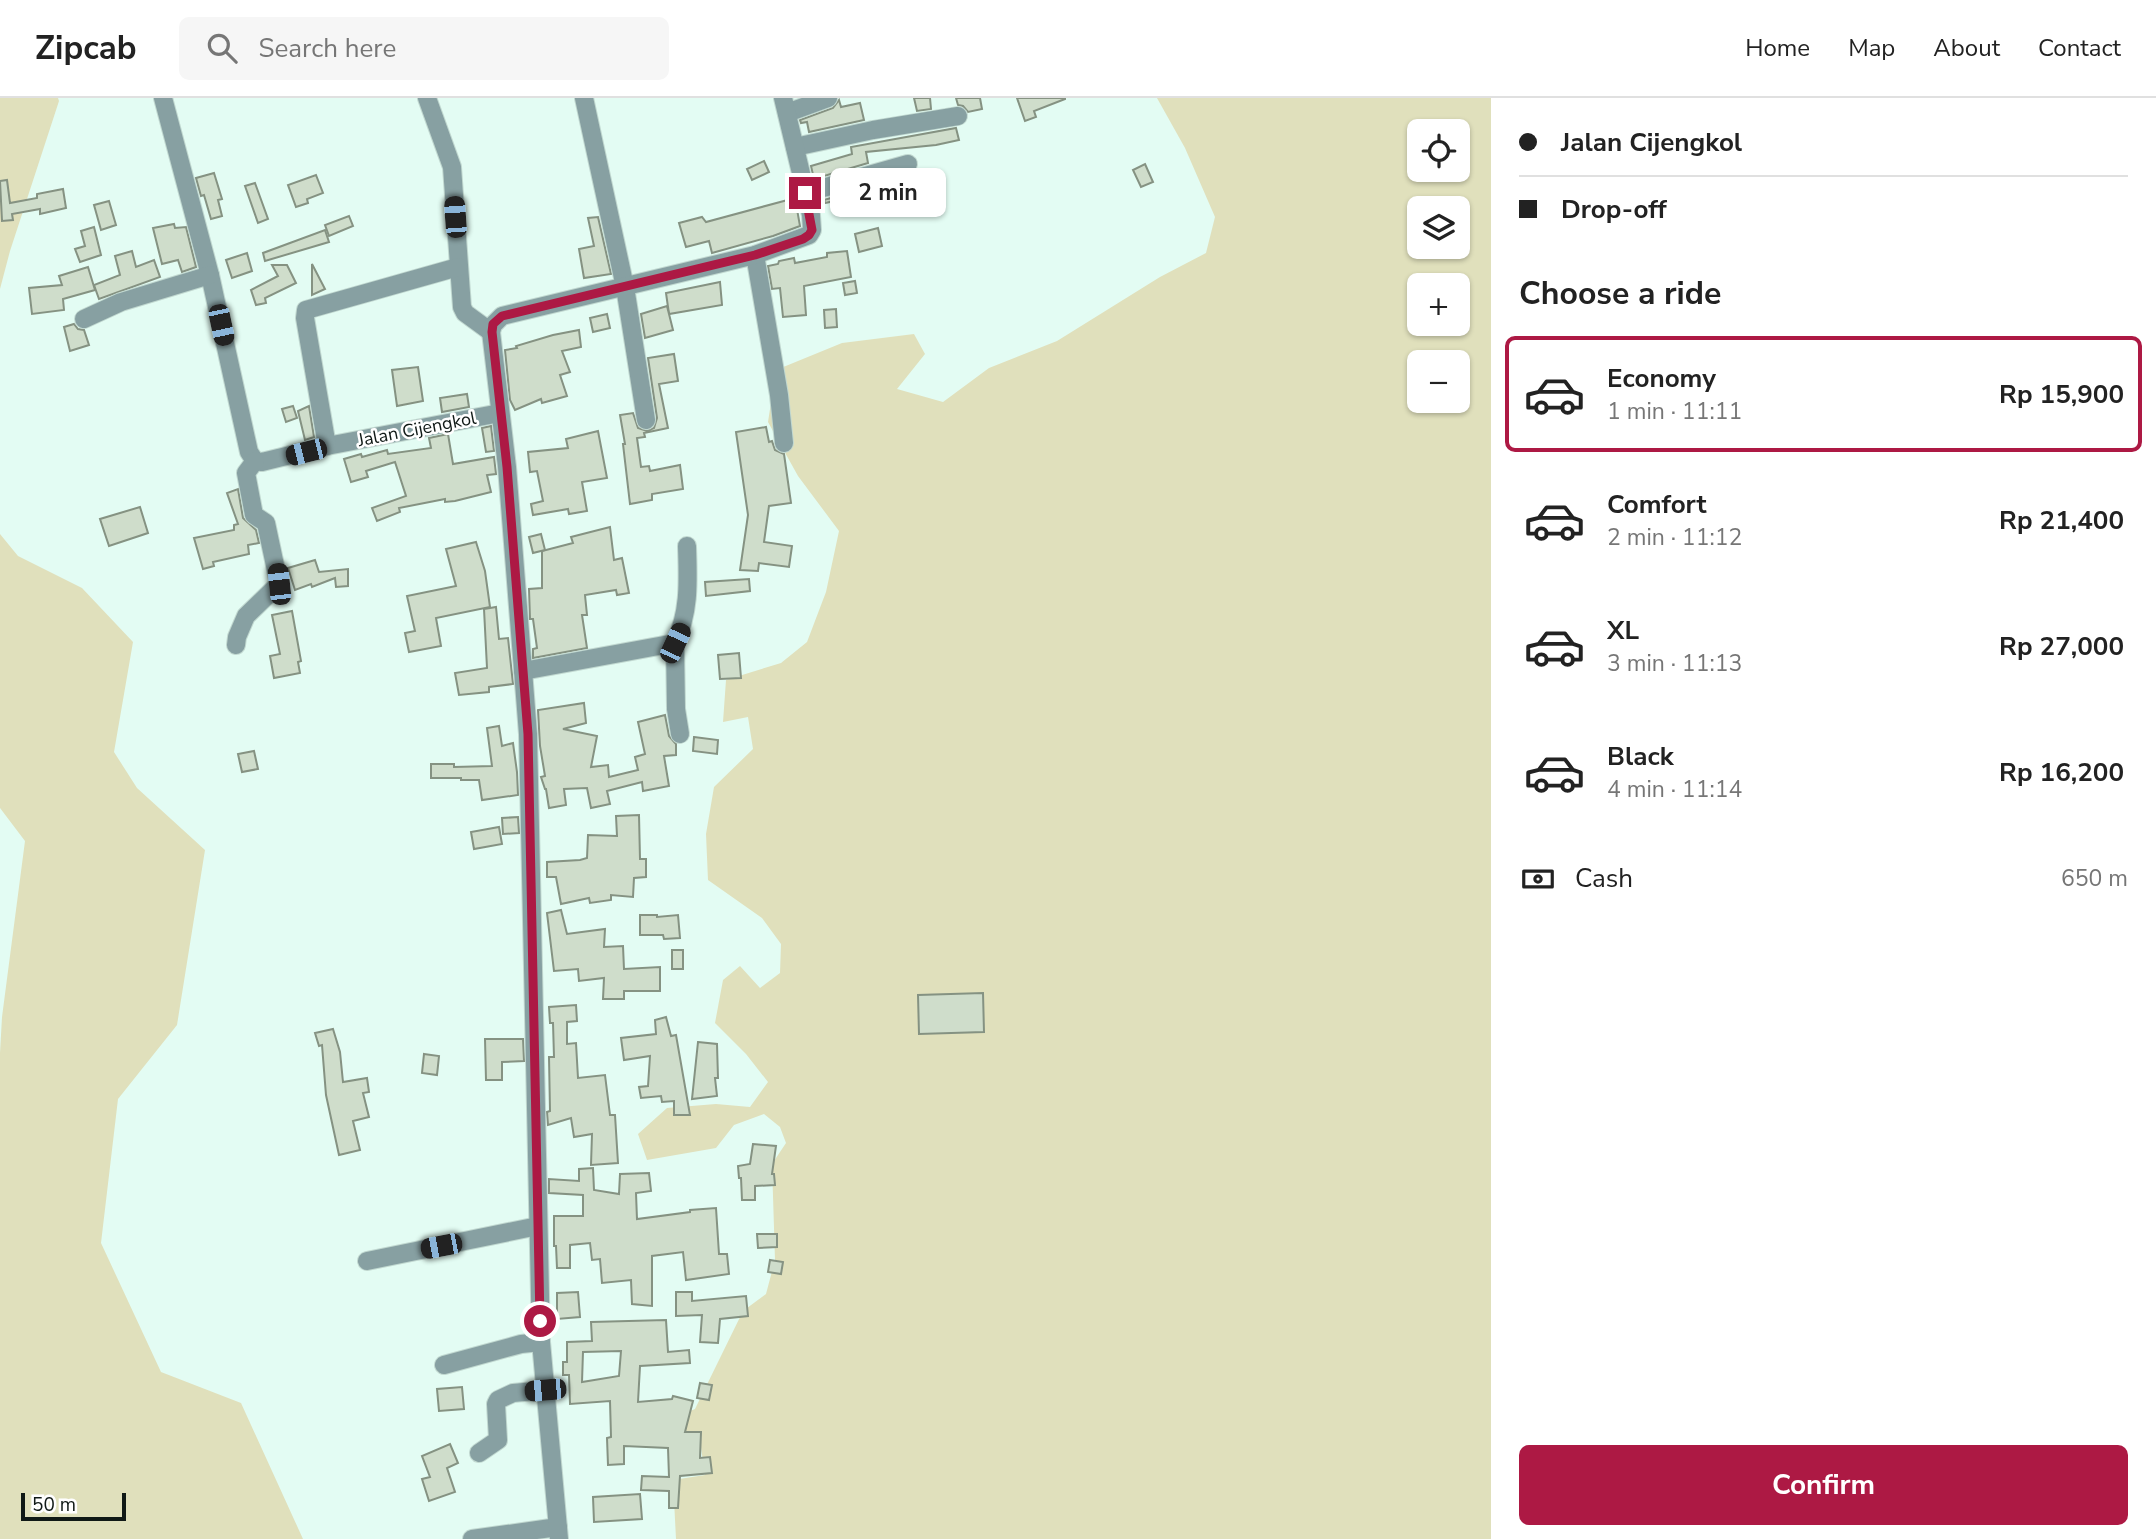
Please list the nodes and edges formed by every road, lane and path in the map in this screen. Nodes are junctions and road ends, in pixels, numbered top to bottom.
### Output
1 (163, 98) edge
2 (427, 98) edge
3 (584, 98) edge
4 (828, 98) edge
5 (785, 105) edge
6 (958, 116) dead end
7 (795, 147) junction
8 (908, 164) dead end
9 (805, 193) junction
10 (755, 255) junction
11 (458, 267) junction
12 (210, 275) junction
13 (625, 286) junction
14 (84, 319) dead end
15 (492, 332) junction
16 (500, 413) junction
17 (646, 420) dead end
18 (784, 443) dead end
19 (327, 446) junction
20 (255, 461) junction
21 (687, 546) dead end
22 (675, 643) junction
23 (236, 645) dead end
24 (523, 671) junction
25 (680, 734) dead end
26 (538, 1226) junction
27 (368, 1261) dead end
28 (541, 1342) junction
29 (444, 1365) dead end
30 (545, 1390) junction
31 (480, 1453) dead end
32 (559, 1533) edge
33 (472, 1539) edge

1 - 12 street
2 - 11 street
3 - 13 street
4 - 5 street
5 - 7 street
6 - 7 street
7 - 9 street
8 - 9 street
9 - 10 street
10 - 13 street
10 - 18 street
11 - 15 street
11 - 19 street
12 - 14 street
12 - 20 street
13 - 15 street
13 - 17 street
15 - 16 street
16 - 19 street, Jalan Cijengkol
16 - 24 street, Jalan Cijengkol
19 - 20 street, Jalan Cijengkol
20 - 23 street
21 - 22 street
22 - 24 street
22 - 25 street
24 - 26 street, Jalan Cijengkol
26 - 27 street
26 - 28 street, Jalan Cijengkol
28 - 29 street
28 - 30 street, Jalan Cijengkol
30 - 31 street
30 - 32 street, Jalan Cijengkol
32 - 33 street

